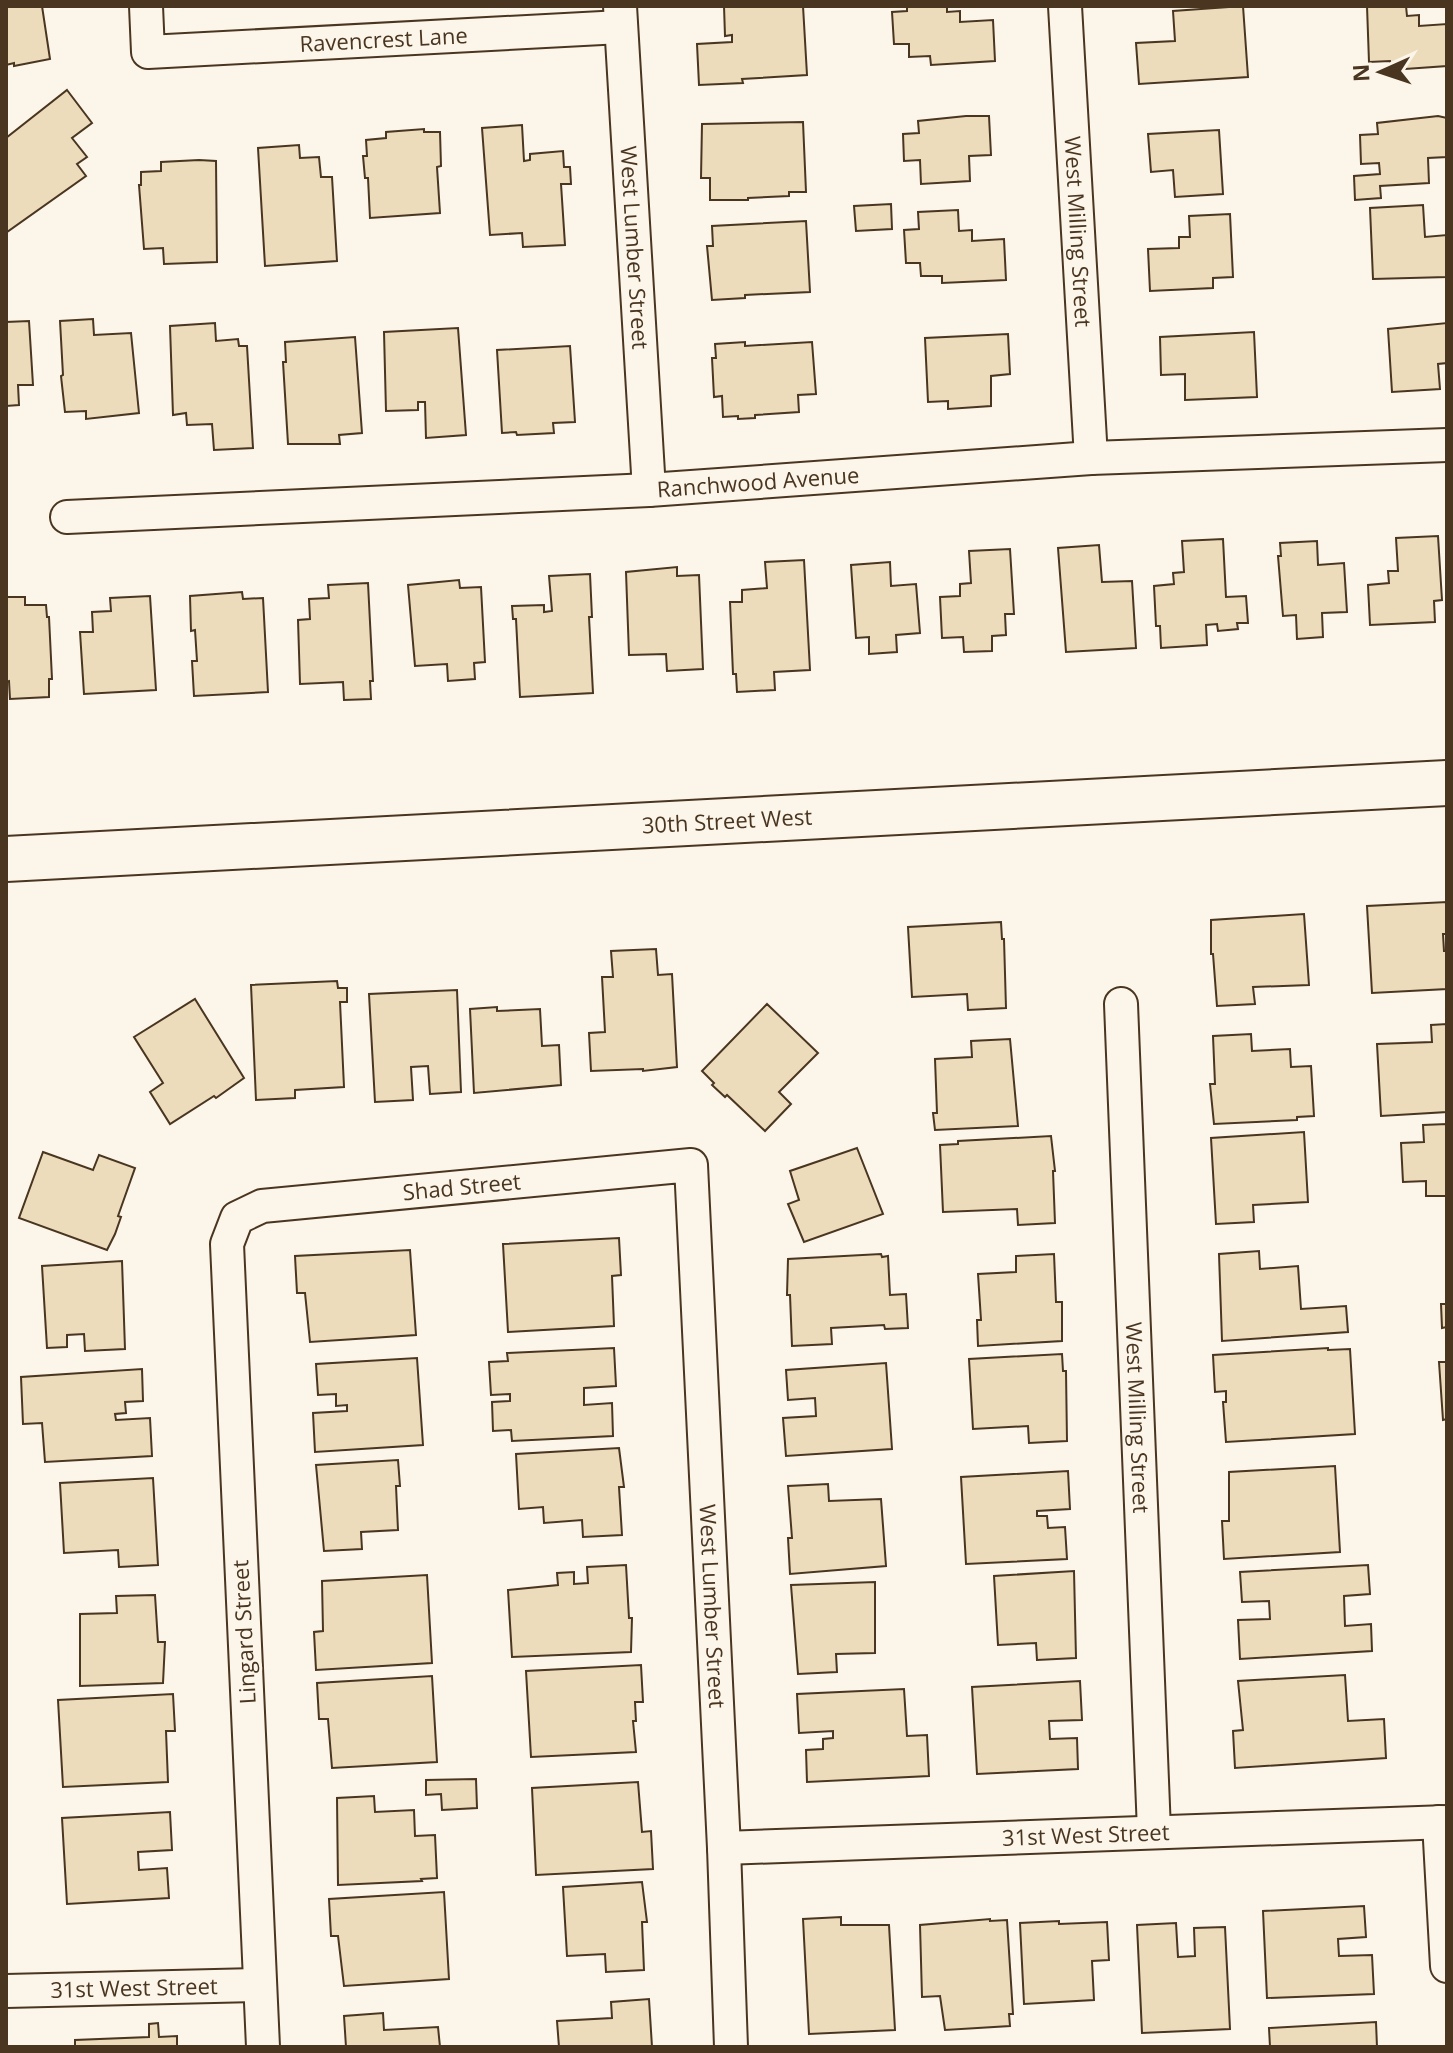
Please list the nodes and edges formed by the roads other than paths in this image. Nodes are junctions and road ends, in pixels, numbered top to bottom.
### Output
1 (146, 6) edge
2 (1065, 6) edge
3 (620, 16) edge
4 (1447, 445) edge
5 (1091, 458) junction
6 (649, 490) junction
7 (67, 517) dead end
8 (1447, 783) edge
9 (6, 859) edge
10 (1121, 1004) dead end
11 (691, 1165) joint
12 (237, 1218) joint
13 (1443, 1822) edge
14 (1154, 1831) junction
15 (724, 1848) junction
16 (1447, 1966) edge
17 (260, 1985) junction
18 (6, 1991) edge
19 (263, 2047) edge
20 (731, 2047) edge

1 - 3 street, Ravencrest Lane
2 - 5 street, West Milling Street
3 - 6 street, West Lumber Street
4 - 5 street, Ranchwood Avenue
5 - 6 street, Ranchwood Avenue
6 - 7 street, Ranchwood Avenue
8 - 9 main road, 30th Street West
10 - 14 street, West Milling Street
11 - 12 street, Shad Street
11 - 15 street, West Lumber Street
12 - 17 street, Lingard Street
13 - 14 street, 31st West Street
13 - 16 street
14 - 15 street, 31st West Street
15 - 20 street, West Lumber Street
17 - 18 street, 31st West Street
17 - 19 street, Lingard Street

